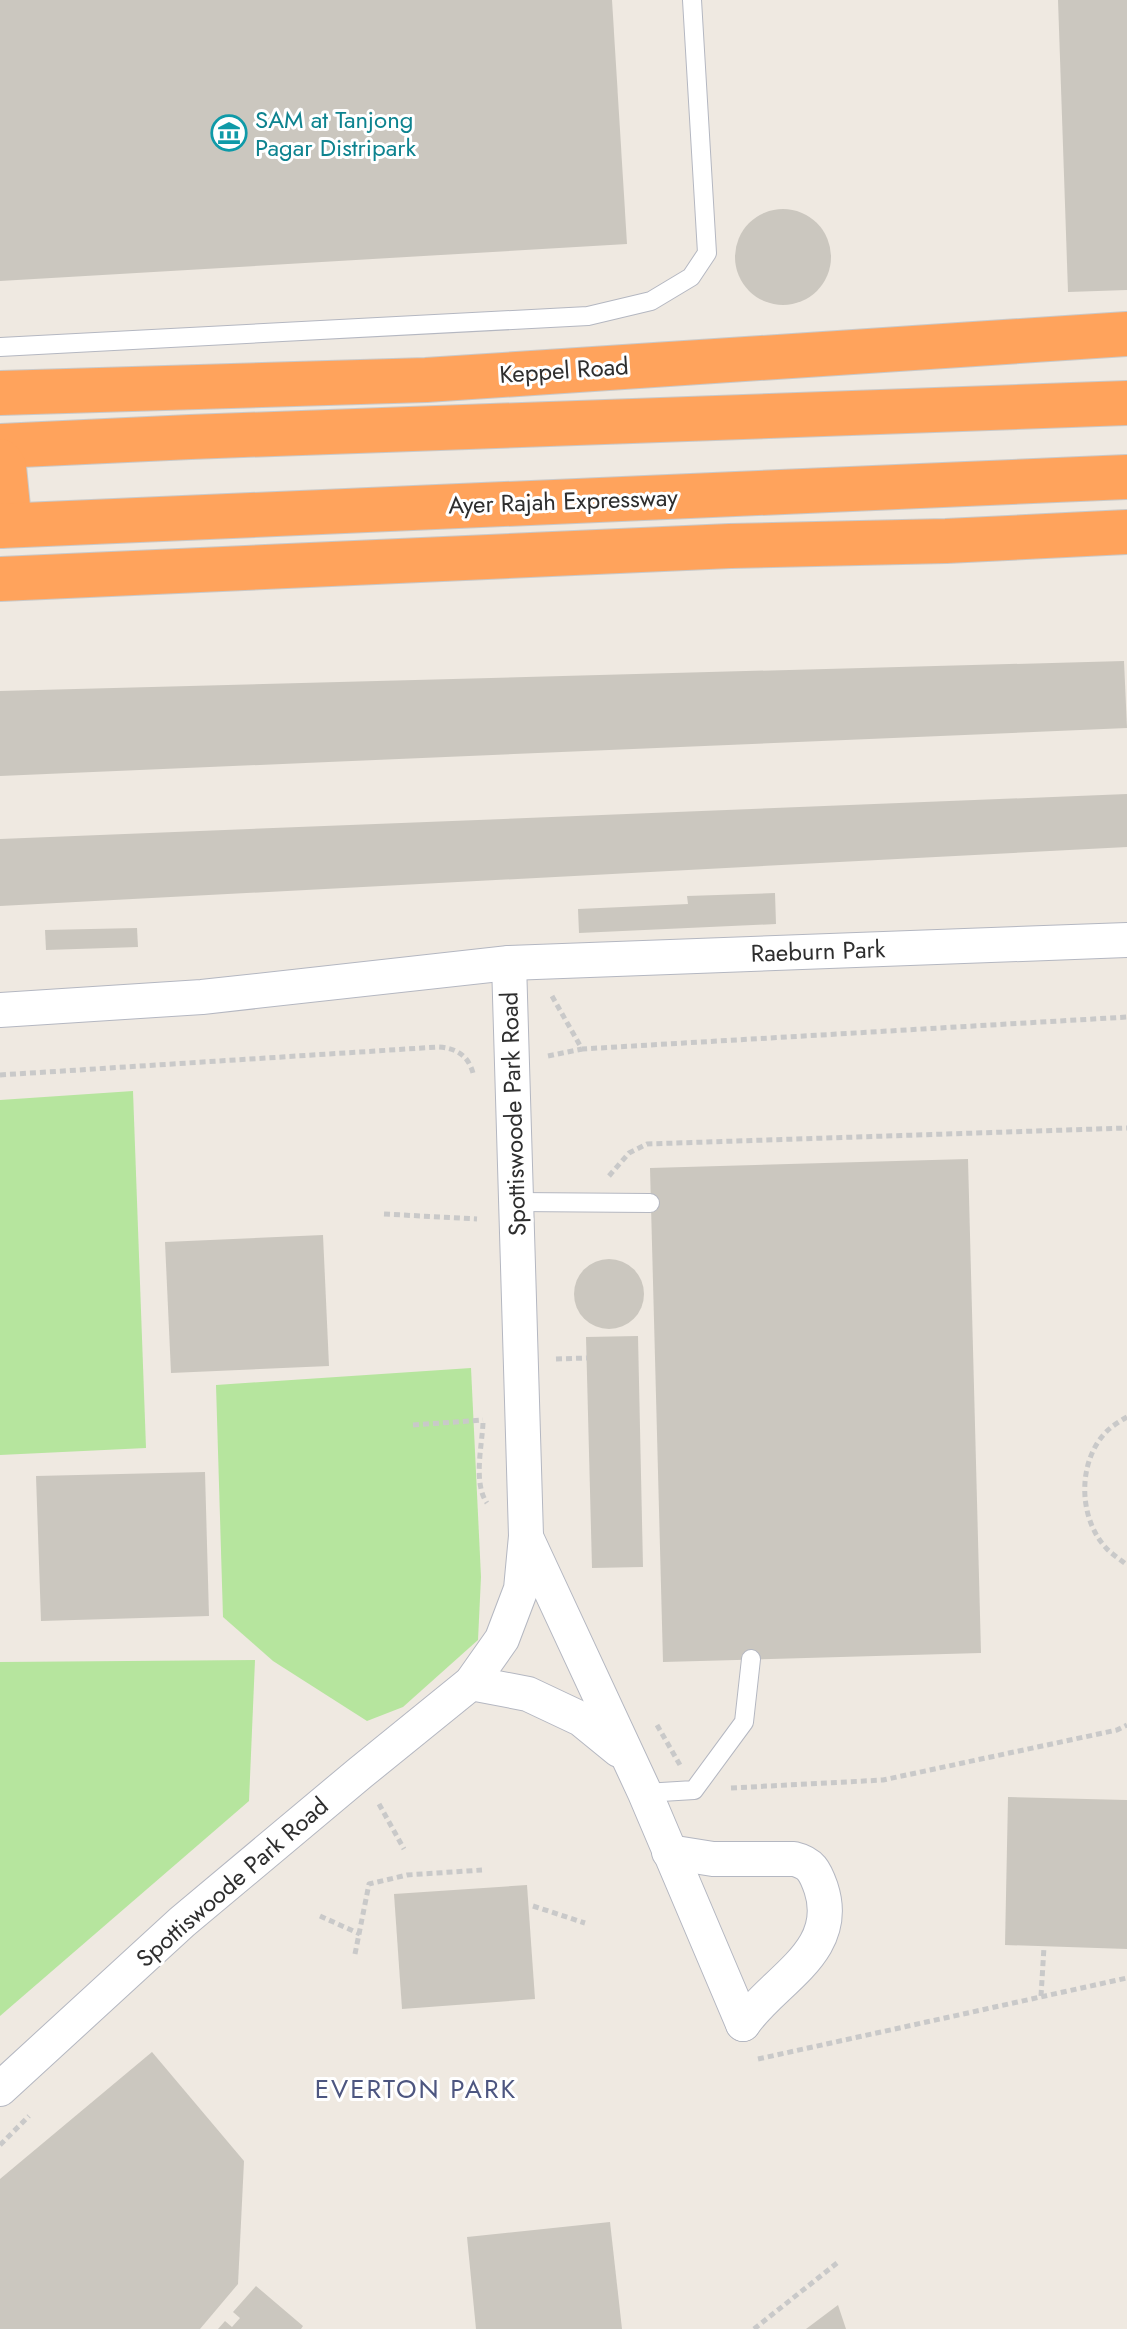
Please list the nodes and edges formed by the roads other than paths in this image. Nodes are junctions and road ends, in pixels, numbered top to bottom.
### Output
1 (692, 0) edge
2 (1127, 308) edge
3 (1127, 334) edge
4 (0, 347) edge
5 (426, 380) junction
6 (0, 393) edge
7 (1127, 403) edge
8 (0, 446) edge
9 (0, 461) edge
10 (1127, 477) edge
11 (1127, 506) edge
12 (172, 518) junction
13 (0, 526) edge
14 (1127, 532) edge
15 (0, 579) edge
16 (1127, 940) edge
17 (521, 963) junction
18 (0, 1010) edge
19 (516, 1202) junction
20 (650, 1203) dead end
21 (526, 1530) junction
22 (751, 1659) dead end
23 (471, 1683) junction
24 (626, 1755) junction
25 (645, 1793) junction
26 (669, 1852) junction
27 (0, 2089) edge

1 - 4 lane
2 - 5 highway
3 - 5 highway, Keppel Road
5 - 6 highway, Keppel Road
7 - 8 highway
9 - 13 highway
10 - 12 highway, Ayer Rajah Expressway
11 - 12 highway
12 - 13 highway, Ayer Rajah Expressway
14 - 15 highway
16 - 17 street, Raeburn Park
17 - 18 street, Spottiswoode Park Road
17 - 19 street, Spottiswoode Park Road
19 - 20 lane
19 - 21 street, Spottiswoode Park Road
21 - 23 street, Spottiswoode Park Road
21 - 24 street, Spottiswoode Park Road
22 - 25 lane
23 - 24 street, Spottiswoode Park Road
23 - 27 street, Spottiswoode Park Road
24 - 25 street, Spottiswoode Park Road
25 - 26 street, Spottiswoode Park Road
26 - 26 street, Spottiswoode Park Road

